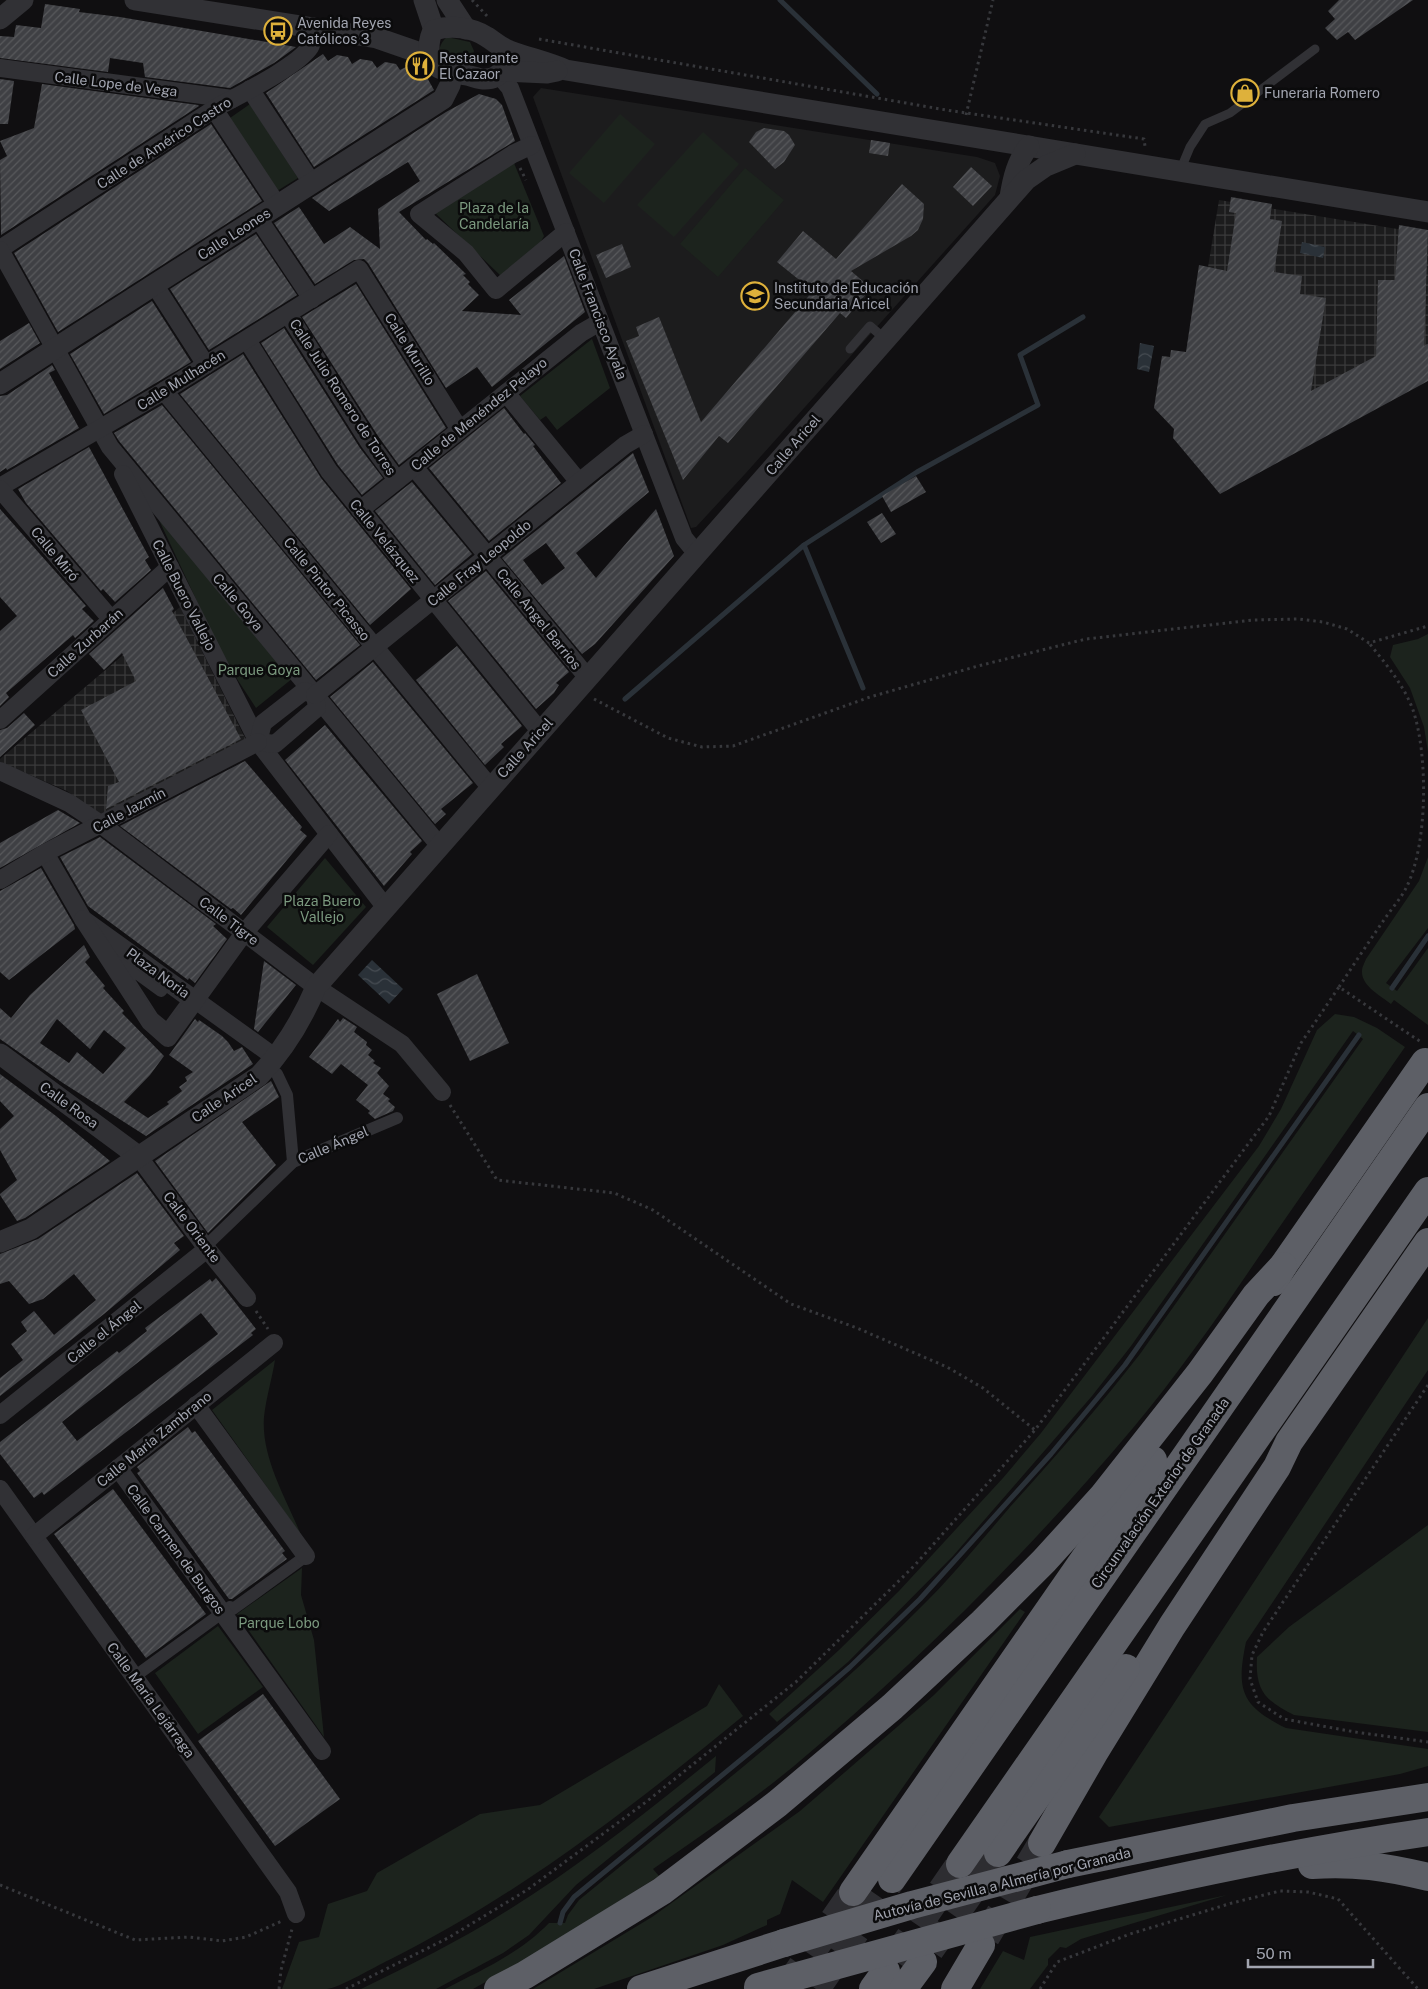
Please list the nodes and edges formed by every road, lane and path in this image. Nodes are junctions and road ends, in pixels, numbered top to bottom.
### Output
1 (23, 0) edge
2 (135, 0) edge
3 (424, 0) edge
4 (447, 0) edge
5 (472, 0) edge
6 (993, 0) edge
7 (201, 5) edge
8 (0, 19) edge
9 (492, 21) dead end
10 (314, 28) junction
11 (466, 29) junction
12 (433, 32) junction
13 (377, 38) junction
14 (538, 39) dead end
15 (503, 48) junction
16 (1314, 49) dead end
17 (428, 56) junction
18 (0, 68) edge
19 (566, 70) junction
20 (453, 72) junction
21 (500, 73) junction
22 (250, 89) junction
23 (232, 99) junction
24 (214, 109) junction
25 (966, 112) junction
26 (970, 136) junction
27 (532, 146) junction
28 (1029, 146) junction
29 (1146, 148) dead end
30 (1075, 154) junction
31 (1180, 171) junction
32 (1019, 178) junction
33 (312, 184) junction
34 (278, 206) junction
35 (1428, 212) edge
36 (258, 218) junction
37 (566, 232) junction
38 (0, 249) edge
39 (359, 269) joint
40 (154, 284) junction
41 (312, 299) junction
42 (288, 314) junction
43 (600, 322) junction
44 (886, 339) junction
45 (247, 340) junction
46 (55, 348) junction
47 (850, 349) dead end
48 (206, 365) junction
49 (0, 384) edge
50 (164, 391) junction
51 (506, 393) junction
52 (99, 430) junction
53 (460, 430) junction
54 (644, 434) junction
55 (110, 447) junction
56 (414, 466) junction
57 (398, 480) junction
58 (579, 482) junction
59 (0, 488) edge
60 (360, 510) junction
61 (697, 554) junction
62 (488, 556) junction
63 (170, 567) junction
64 (432, 600) junction
65 (111, 619) junction
66 (1428, 626) edge
67 (1370, 643) junction
68 (375, 647) junction
69 (582, 684) junction
70 (315, 695) junction
71 (0, 720) edge
72 (540, 731) junction
73 (258, 742) junction
74 (0, 771) edge
75 (490, 787) junction
76 (102, 825) junction
77 (329, 834) junction
78 (439, 845) junction
79 (45, 853) junction
80 (0, 880) edge
81 (386, 908) junction
82 (83, 919) junction
83 (244, 933) junction
84 (316, 987) junction
85 (1338, 987) junction
86 (192, 1001) junction
87 (0, 1054) edge
88 (1426, 1054) edge
89 (276, 1066) junction
90 (442, 1092) joint
91 (1428, 1107) edge
92 (398, 1118) dead end
93 (138, 1156) junction
94 (293, 1162) junction
95 (1428, 1191) edge
96 (0, 1242) edge
97 (1428, 1242) edge
98 (208, 1246) junction
99 (1283, 1266) junction
100 (247, 1298) joint
101 (274, 1343) joint
102 (1428, 1385) edge
103 (196, 1406) junction
104 (0, 1415) edge
105 (1035, 1430) junction
106 (1289, 1442) junction
107 (118, 1468) junction
108 (0, 1488) edge
109 (34, 1536) junction
110 (306, 1556) joint
111 (230, 1607) dead end
112 (215, 1618) dead end
113 (134, 1677) junction
114 (1428, 1742) edge
115 (322, 1751) dead end
116 (1420, 1796) edge
117 (1428, 1832) edge
118 (1042, 1843) tunnel mouth
119 (998, 1853) tunnel mouth
120 (1255, 1861) junction
121 (960, 1864) tunnel mouth
122 (1428, 1877) edge
123 (892, 1880) tunnel mouth
124 (0, 1885) edge
125 (853, 1892) tunnel mouth
126 (296, 1914) junction
127 (982, 1944) tunnel mouth
128 (923, 1962) tunnel mouth
129 (888, 1983) edge
130 (755, 1988) edge
131 (279, 1989) edge
132 (346, 1989) edge
133 (498, 1989) edge
134 (641, 1989) edge
135 (955, 1989) edge
136 (1040, 1989) edge
137 (1418, 1989) edge

1 - 8 street
2 - 7 street
3 - 12 street
4 - 11 street
5 - 9 path
6 - 25 path
7 - 10 street
10 - 13 street
10 - 22 street, Calle de Américo Castro
11 - 12 street
11 - 15 street
12 - 13 street
12 - 17 street
13 - 17 street
14 - 25 path
15 - 19 street
15 - 21 street
16 - 31 lane
17 - 20 street
18 - 23 street, Calle Lope de Vega
19 - 21 street
19 - 26 street
20 - 21 street
20 - 33 street, Calle Leones
21 - 27 street, Calle Francisco Ayala
22 - 23 street, Calle de Américo Castro
22 - 33 street
23 - 24 street, Calle de Américo Castro
24 - 34 street
24 - 38 street, Calle de Américo Castro
25 - 26 path
25 - 29 path
26 - 28 street
26 - 32 street
27 - 37 street, Calle Francisco Ayala
27 - 37 street
28 - 30 street
28 - 32 street, Calle Aricel
30 - 31 street
30 - 32 street, Calle Aricel
31 - 35 street
32 - 44 street, Calle Aricel
33 - 34 street, Calle Leones
34 - 36 street, Calle Leones
36 - 40 street, Calle Leones
36 - 41 street
37 - 43 street, Calle Francisco Ayala
38 - 46 street, Calle Goya
39 - 41 street, Calle Mulhacén
39 - 53 street, Calle Murillo
40 - 46 street, Calle Leones
40 - 48 street
41 - 42 street, Calle Mulhacén
42 - 45 street, Calle Mulhacén
42 - 57 street, Calle Julio Romero de Torres
43 - 51 street, Calle de Menéndez Pelayo
43 - 54 street, Calle Francisco Ayala
44 - 47 lane
44 - 61 street, Calle Aricel
45 - 48 street, Calle Mulhacén
45 - 60 street, Calle Velázquez
46 - 49 street, Calle Leones
46 - 52 street, Calle Goya
48 - 50 street, Calle Mulhacén
50 - 52 street, Calle Mulhacén
50 - 68 street, Calle Pintor Picasso
51 - 53 street, Calle de Menéndez Pelayo
51 - 58 street
52 - 55 street, Calle Goya
52 - 59 street, Calle Mulhacén
53 - 56 street, Calle de Menéndez Pelayo
54 - 58 street, Calle Fray Leopoldo
54 - 61 street, Calle Francisco Ayala
55 - 63 street, Calle Buero Vallejo
55 - 70 street, Calle Goya
56 - 57 street, Calle de Menéndez Pelayo
56 - 62 street, Calle Angel Barrios
57 - 60 street, Calle de Menéndez Pelayo
58 - 62 street, Calle Fray Leopoldo
59 - 65 street, Calle Miró
60 - 64 street, Calle Velázquez
61 - 69 street, Calle Aricel
62 - 64 street, Calle Fray Leopoldo
62 - 69 street, Calle Angel Barrios
63 - 65 street, Calle Zurbarán
63 - 73 street, Calle Buero Vallejo
64 - 68 street, Calle Fray Leopoldo
64 - 72 street, Calle Velázquez
65 - 71 street, Calle Zurbarán
66 - 67 path
67 - 69 path
67 - 85 path
68 - 70 street, Calle Fray Leopoldo
68 - 75 street, Calle Pintor Picasso
69 - 72 street, Calle Aricel
70 - 73 street
70 - 78 street, Calle Goya
72 - 75 street, Calle Aricel
73 - 76 street, Calle Jazmín
73 - 77 street, Calle Buero Vallejo
74 - 76 street, Calle Tigre
75 - 78 street, Calle Aricel
76 - 79 street, Calle Jazmín
76 - 83 street, Calle Tigre
77 - 81 street, Calle Buero Vallejo
77 - 83 street
78 - 81 street, Calle Aricel
79 - 80 street, Calle Jazmín
79 - 82 street, Plaza Noria
81 - 84 street, Calle Aricel
82 - 86 street, Plaza Noria
82 - 86 street, Plaza Noria
83 - 84 street, Calle Tigre
83 - 86 street
84 - 89 street, Calle Aricel
84 - 90 street, Calle Tigre
85 - 88 path
85 - 105 path
86 - 86 street, Plaza Noria
86 - 89 street
87 - 93 street, Calle Rosa
88 - 99 highway
89 - 93 street, Calle Aricel
89 - 94 street
90 - 105 path
91 - 123 highway, Circunvalación Exterior de Granada
92 - 94 street, Calle Ángel
93 - 96 street, Calle Aricel
93 - 98 street, Calle Oriente
94 - 98 street, Calle Ángel
95 - 121 highway
97 - 106 highway
98 - 100 street, Calle Oriente
98 - 104 street, Calle el Ángel
99 - 125 highway
99 - 133 highway
100 - 101 path
101 - 103 street, Calle María Zambrano
102 - 114 path
103 - 107 street, Calle María Zambrano
103 - 110 street
105 - 132 path
106 - 118 highway
106 - 119 highway
107 - 109 street, Calle María Zambrano
107 - 115 street, Calle Carmen de Burgos
108 - 109 street, Calle María Lejárraga
109 - 113 street, Calle María Lejárraga
110 - 111 street
112 - 113 street
113 - 126 street, Calle María Lejárraga
116 - 134 highway, Autovía de Sevilla a Almería por Granada, bridge
117 - 120 highway
120 - 122 highway
120 - 130 highway, bridge
124 - 126 path
126 - 131 path
127 - 135 highway
128 - 129 highway
136 - 137 path

